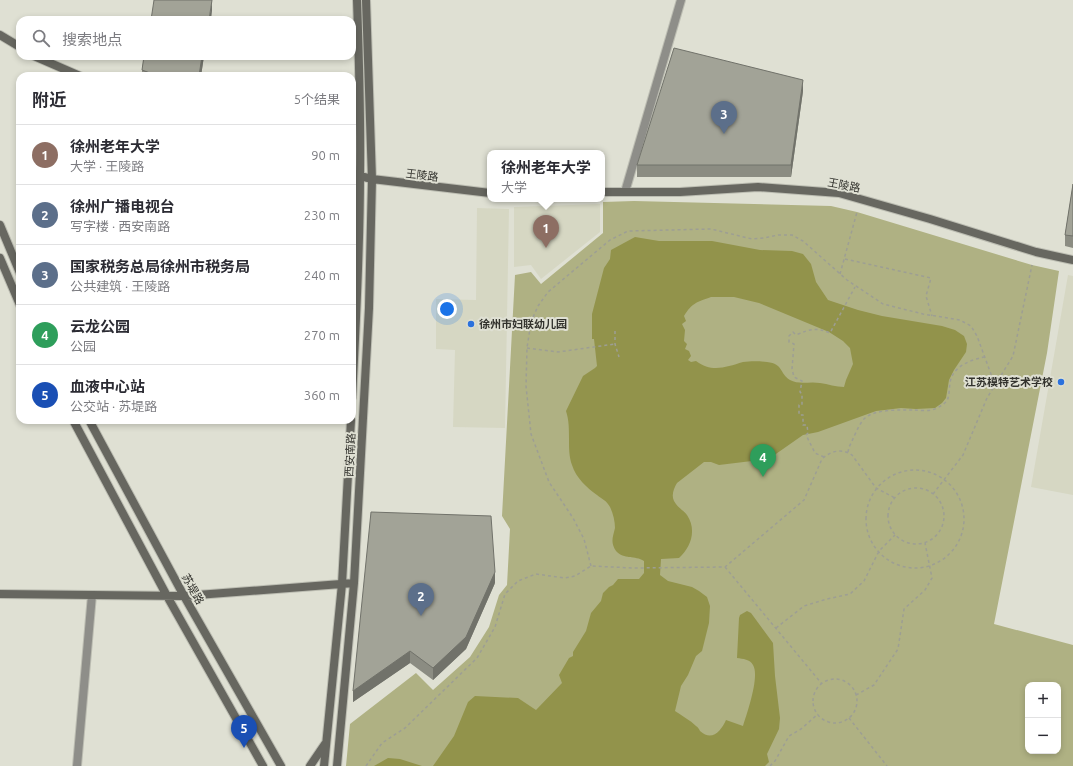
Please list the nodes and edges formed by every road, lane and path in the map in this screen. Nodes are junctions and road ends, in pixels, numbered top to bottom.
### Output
1 (357, 0) edge
2 (366, 0) edge
3 (680, 0) edge
4 (0, 35) edge
5 (16, 45) edge
6 (43, 60) edge
7 (71, 72) edge
8 (356, 175) edge
9 (360, 176) junction
10 (372, 179) junction
11 (605, 192) edge
12 (625, 192) junction
13 (487, 193) edge
14 (857, 212) dead end
15 (0, 225) edge
16 (0, 258) edge
17 (845, 259) junction
18 (1073, 260) edge
19 (16, 263) edge
20 (1032, 265) dead end
21 (840, 274) junction
22 (856, 286) junction
23 (16, 296) edge
24 (932, 316) junction
25 (356, 329) edge
26 (615, 331) dead end
27 (615, 344) junction
28 (526, 348) junction
29 (984, 356) junction
30 (619, 357) dead end
31 (995, 385) junction
32 (75, 424) edge
33 (91, 424) edge
34 (351, 424) edge
35 (848, 452) junction
36 (824, 457) junction
37 (944, 480) junction
38 (876, 488) junction
39 (933, 494) junction
40 (895, 498) junction
41 (896, 535) junction
42 (925, 543) junction
43 (879, 551) junction
44 (591, 566) junction
45 (930, 566) junction
46 (725, 567) junction
47 (354, 583) junction
48 (342, 584) junction
49 (0, 594) edge
50 (92, 595) junction
51 (167, 596) junction
52 (184, 596) junction
53 (776, 628) junction
54 (822, 684) junction
55 (856, 695) junction
56 (818, 714) junction
57 (848, 718) junction
58 (326, 742) junction
59 (281, 765) edge
60 (77, 766) edge
61 (263, 766) edge
62 (310, 766) edge
63 (324, 766) edge
64 (337, 766) edge
65 (366, 766) edge
66 (770, 766) edge
67 (887, 766) edge

1 - 9 main road
2 - 10 main road, 西安南路
3 - 12 street
4 - 5 main road
6 - 7 main road
8 - 9 main road, 王陵路
9 - 10 main road, 王陵路
9 - 25 main road
10 - 13 main road, 王陵路
10 - 47 main road, 西安南路
11 - 12 main road, 王陵路
12 - 18 main road, 王陵路
14 - 17 path
15 - 19 main road
16 - 23 main road
17 - 21 path
17 - 24 path
20 - 31 path
21 - 22 path
21 - 28 path
22 - 24 path
22 - 36 path
24 - 29 path
26 - 27 path
27 - 28 path
27 - 30 path
28 - 44 path
29 - 31 path
29 - 35 path
31 - 37 path
32 - 51 main road
33 - 52 main road, 苏堤路
34 - 48 main road, 西安南路
35 - 36 path
35 - 38 path
36 - 46 path
37 - 38 path
37 - 39 path
37 - 45 path
38 - 40 path
38 - 43 path
39 - 40 path
39 - 42 path
40 - 41 path
41 - 42 path
41 - 43 path
42 - 45 path
43 - 45 path
43 - 53 path
44 - 46 path
44 - 65 path
45 - 55 path
46 - 53 path
47 - 48 main road
47 - 64 main road, 西安南路
48 - 52 main road
48 - 58 main road, 西安南路
49 - 50 main road
50 - 51 main road
50 - 60 street
51 - 52 main road
51 - 61 main road
52 - 59 main road, 苏堤路
53 - 54 path
54 - 55 path
54 - 56 path
55 - 57 path
56 - 57 path
56 - 66 path
57 - 67 path
58 - 62 main road
58 - 63 main road, 西安南路

